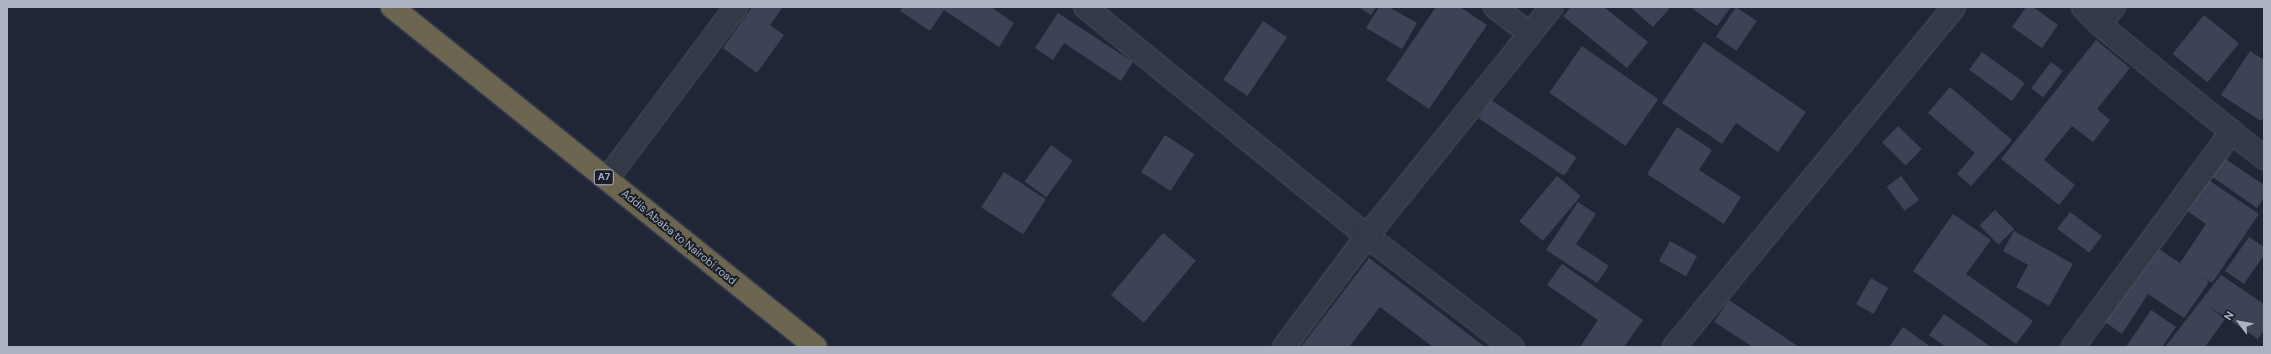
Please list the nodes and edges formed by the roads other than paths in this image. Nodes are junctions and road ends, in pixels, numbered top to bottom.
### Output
1 (392, 7) edge
2 (736, 7) edge
3 (1085, 7) edge
4 (1495, 7) edge
5 (1552, 7) edge
6 (1954, 7) edge
7 (2083, 7) edge
8 (2114, 7) edge
9 (2099, 24) junction
10 (1530, 34) junction
11 (2232, 132) junction
12 (2264, 158) edge
13 (607, 179) junction
14 (1367, 236) junction
15 (816, 347) edge
16 (1284, 347) edge
17 (1512, 347) edge
18 (1674, 347) edge
19 (2073, 347) edge

1 - 13 highway, Addis Ababa to Nairobi road / A7
2 - 13 street
3 - 14 street
4 - 10 street
5 - 10 street
6 - 18 street
7 - 9 street
8 - 9 street
9 - 11 street
10 - 14 street
11 - 12 street
11 - 19 street
13 - 15 highway, Addis Ababa to Nairobi road / A7
14 - 16 street
14 - 17 street

